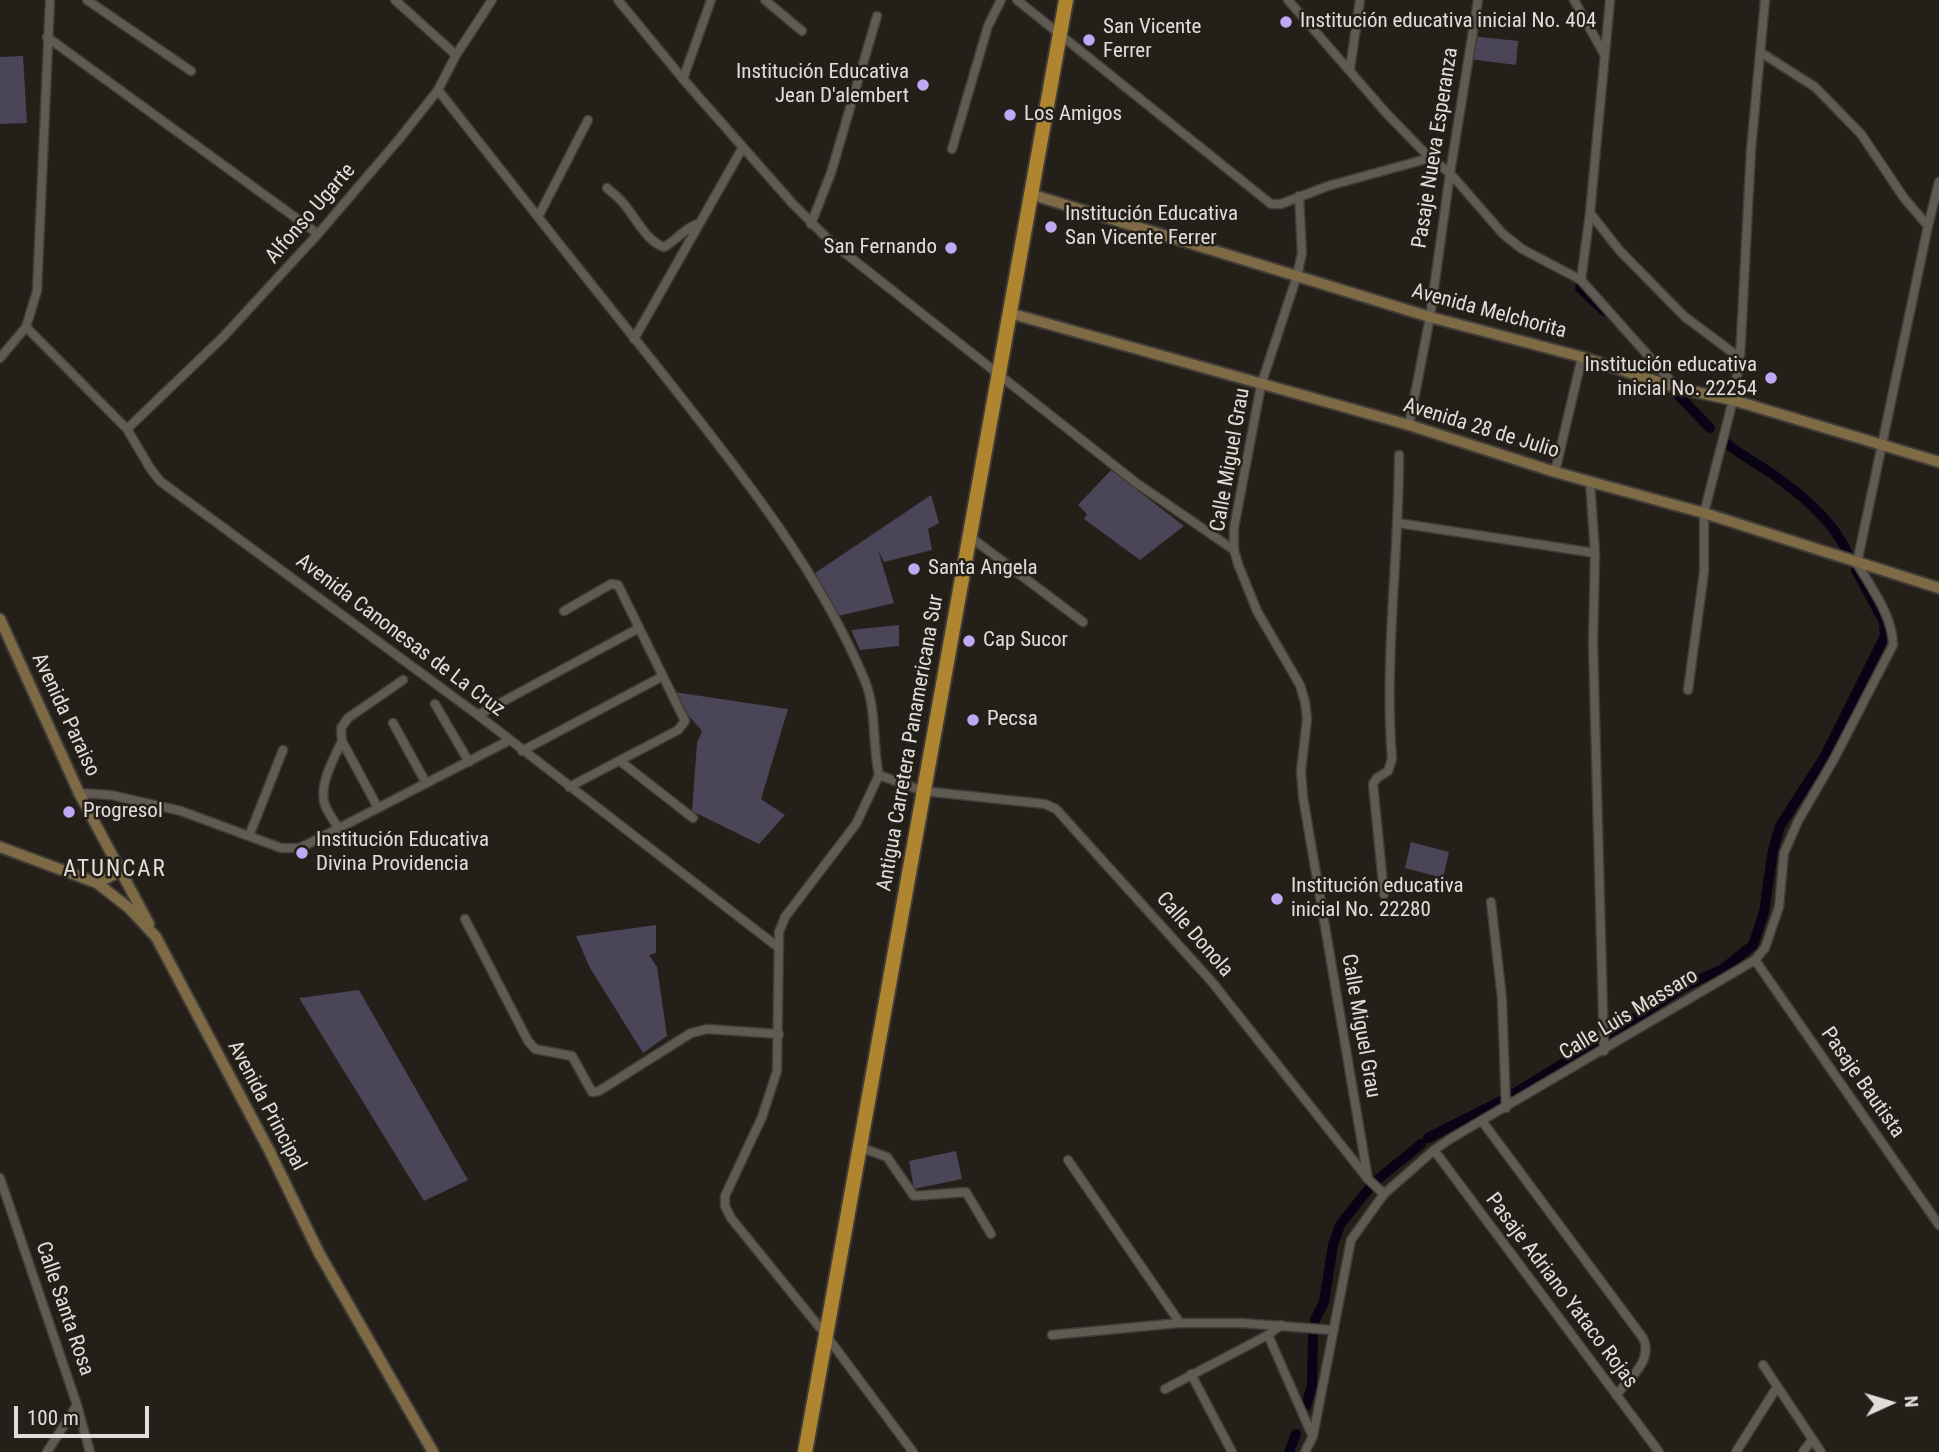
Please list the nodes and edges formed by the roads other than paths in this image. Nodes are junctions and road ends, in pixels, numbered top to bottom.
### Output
1 (50, 0) edge
2 (88, 0) edge
3 (395, 0) edge
4 (492, 0) edge
5 (618, 0) edge
6 (711, 0) edge
7 (765, 0) edge
8 (1001, 0) edge
9 (1017, 0) edge
10 (1066, 0) edge
11 (1288, 0) edge
12 (1360, 0) edge
13 (1478, 0) edge
14 (1574, 0) edge
15 (1609, 0) edge
16 (1765, 0) edge
17 (877, 16) dead end
18 (802, 31) dead end
19 (1060, 35) junction
20 (47, 37) junction
21 (1603, 52) junction
22 (1760, 52) junction
23 (456, 55) junction
24 (1350, 69) junction
25 (191, 71) dead end
26 (683, 79) junction
27 (438, 90) junction
28 (588, 120) dead end
29 (743, 147) junction
30 (952, 149) dead end
31 (1430, 158) junction
32 (1450, 173) junction
33 (607, 188) dead end
34 (1938, 188) edge
35 (1030, 194) junction
36 (1299, 196) junction
37 (1590, 213) junction
38 (538, 217) junction
39 (697, 224) junction
40 (811, 224) junction
41 (1928, 226) junction
42 (318, 234) junction
43 (1297, 276) junction
44 (1581, 280) junction
45 (1009, 313) junction
46 (1430, 317) junction
47 (26, 327) junction
48 (635, 339) junction
49 (1582, 357) junction
50 (0, 358) edge
51 (1740, 358) junction
52 (999, 373) junction
53 (1261, 386) junction
54 (1677, 388) junction
55 (1732, 400) junction
56 (1409, 425) junction
57 (127, 429) junction
58 (1881, 444) junction
59 (1399, 455) dead end
60 (1939, 462) edge
61 (1555, 472) junction
62 (1590, 482) junction
63 (1704, 513) junction
64 (1398, 523) junction
65 (969, 536) junction
66 (1234, 550) junction
67 (1595, 553) junction
68 (1857, 563) junction
69 (1939, 588) edge
70 (564, 611) dead end
71 (0, 619) edge
72 (1083, 622) dead end
73 (639, 628) junction
74 (663, 676) junction
75 (403, 680) dead end
76 (1688, 690) dead end
77 (435, 704) dead end
78 (478, 715) junction
79 (393, 723) dead end
80 (510, 740) junction
81 (342, 741) junction
82 (283, 750) dead end
83 (522, 751) junction
84 (620, 761) junction
85 (469, 762) junction
86 (879, 775) junction
87 (426, 783) junction
88 (569, 787) junction
89 (923, 791) junction
90 (79, 793) junction
91 (378, 808) junction
92 (692, 818) dead end
93 (339, 829) junction
94 (249, 836) junction
95 (0, 847) edge
96 (118, 865) junction
97 (97, 883) junction
98 (1384, 894) dead end
99 (1491, 902) dead end
100 (465, 919) dead end
101 (156, 937) junction
102 (779, 948) junction
103 (1755, 960) junction
104 (779, 1034) junction
105 (1604, 1051) junction
106 (1506, 1108) junction
107 (1482, 1121) junction
108 (859, 1147) junction
109 (1434, 1150) junction
110 (1068, 1160) dead end
111 (0, 1178) edge
112 (1368, 1179) junction
113 (1384, 1194) junction
114 (1939, 1225) edge
115 (992, 1234) dead end
116 (1180, 1323) junction
117 (1281, 1325) junction
118 (1332, 1329) junction
119 (825, 1334) junction
120 (1052, 1335) dead end
121 (1268, 1335) junction
122 (1763, 1365) dead end
123 (1191, 1374) junction
124 (1777, 1387) junction
125 (1165, 1389) dead end
126 (1616, 1395) junction
127 (77, 1405) junction
128 (1313, 1436) junction
129 (1812, 1440) junction
130 (47, 1452) edge
131 (90, 1452) edge
132 (433, 1452) edge
133 (805, 1452) edge
134 (913, 1452) edge
135 (1233, 1452) edge
136 (1305, 1452) edge
137 (1659, 1452) edge
138 (1736, 1452) edge
139 (1803, 1452) edge
140 (1821, 1452) edge

1 - 20 street
2 - 25 street
3 - 23 street
4 - 23 street, Alfonso Ugarte
5 - 26 street
6 - 26 street
7 - 18 street
8 - 30 street
9 - 19 street
10 - 19 highway, Antigua Carretera Panamericana Sur
11 - 24 street
12 - 24 street
13 - 32 street, Pasaje Nueva Esperanza
14 - 21 street
15 - 21 street
16 - 22 street
17 - 40 street
19 - 35 highway, Antigua Carretera Panamericana Sur
19 - 36 street
20 - 42 street
20 - 47 street
21 - 37 street
22 - 41 street
22 - 51 street
23 - 27 street, Alfonso Ugarte
24 - 31 street
26 - 29 street
27 - 38 street
27 - 42 street, Alfonso Ugarte
28 - 38 street
29 - 39 street
29 - 40 street
31 - 32 street
31 - 36 street
32 - 44 street
32 - 46 street, Pasaje Nueva Esperanza
33 - 39 street
34 - 41 street
35 - 43 main road, Avenida Melchorita
35 - 45 highway, Antigua Carretera Panamericana Sur
36 - 43 street, Calle Miguel Grau
37 - 44 street
37 - 51 street
38 - 48 street
39 - 48 street
40 - 52 street
41 - 58 street
42 - 57 street, Alfonso Ugarte
43 - 46 main road, Avenida Melchorita
43 - 53 street, Calle Miguel Grau
44 - 54 street
45 - 52 highway, Antigua Carretera Panamericana Sur
45 - 53 main road, Avenida 28 de Julio
46 - 49 main road, Avenida Melchorita
46 - 56 street, Pasaje Nueva Esperanza
47 - 50 street
47 - 57 street, Avenida Canonesas de La Cruz
48 - 86 street
49 - 54 main road, Avenida Melchorita
49 - 61 street
51 - 55 street
52 - 65 highway, Antigua Carretera Panamericana Sur
52 - 66 street
53 - 56 main road, Avenida 28 de Julio
53 - 66 street, Calle Miguel Grau
54 - 55 main road, Avenida Melchorita
55 - 58 main road, Avenida Melchorita
55 - 63 street
56 - 61 main road, Avenida 28 de Julio
57 - 78 street, Avenida Canonesas de La Cruz
58 - 60 main road, Avenida Melchorita
58 - 68 street
59 - 64 street
61 - 62 main road, Avenida 28 de Julio
62 - 63 main road, Avenida 28 de Julio
62 - 67 street
63 - 68 main road, Avenida 28 de Julio
63 - 76 street
64 - 67 street
64 - 98 street
65 - 72 street
65 - 89 highway, Antigua Carretera Panamericana Sur
66 - 112 street, Calle Miguel Grau
67 - 105 street
68 - 69 main road, Avenida 28 de Julio
68 - 103 street
70 - 73 street
71 - 90 main road, Avenida Paraiso
73 - 74 street
73 - 78 street
74 - 83 street
74 - 84 street
75 - 81 street
77 - 85 street
78 - 80 street, Avenida Canonesas de La Cruz
79 - 87 street
80 - 83 street, Avenida Canonesas de La Cruz
80 - 85 street
81 - 91 street
81 - 93 street
82 - 94 street
83 - 88 street, Avenida Canonesas de La Cruz
84 - 88 street
84 - 92 street
85 - 87 street
86 - 89 street, Calle Donola
86 - 102 street
87 - 91 street
88 - 102 street, Avenida Canonesas de La Cruz
89 - 108 highway, Antigua Carretera Panamericana Sur
89 - 112 street, Calle Donola
90 - 94 street
90 - 96 main road, Avenida Paraiso
91 - 93 street
93 - 94 street
95 - 97 main road, Avenida Principal
96 - 97 main road
96 - 101 main road, Avenida Paraiso
97 - 101 main road, Avenida Principal
99 - 106 street
100 - 104 street
101 - 132 main road, Avenida Principal
102 - 104 street
103 - 105 street, Calle Luis Massaro
103 - 114 street, Pasaje Bautista
104 - 119 street
105 - 106 street, Calle Luis Massaro
106 - 107 street, Calle Luis Massaro
107 - 109 street, Calle Luis Massaro
107 - 126 street
108 - 115 street
108 - 119 highway, Antigua Carretera Panamericana Sur
109 - 113 street, Calle Luis Massaro
109 - 126 street, Pasaje Adriano Yataco Rojas
110 - 116 street
111 - 127 street, Calle Santa Rosa
112 - 113 street, Calle Donola
113 - 118 street, Calle Luis Massaro
116 - 117 street
116 - 120 street
117 - 118 street
117 - 121 street
118 - 128 street, Calle Luis Massaro
119 - 133 highway, Antigua Carretera Panamericana Sur
119 - 134 street
121 - 123 street
121 - 128 street
122 - 124 street
123 - 125 street
123 - 135 street
124 - 129 street
124 - 138 street
126 - 137 street, Pasaje Adriano Yataco Rojas
127 - 130 street
127 - 131 street, Calle Santa Rosa
128 - 136 street, Calle Luis Massaro
129 - 139 street
129 - 140 street

